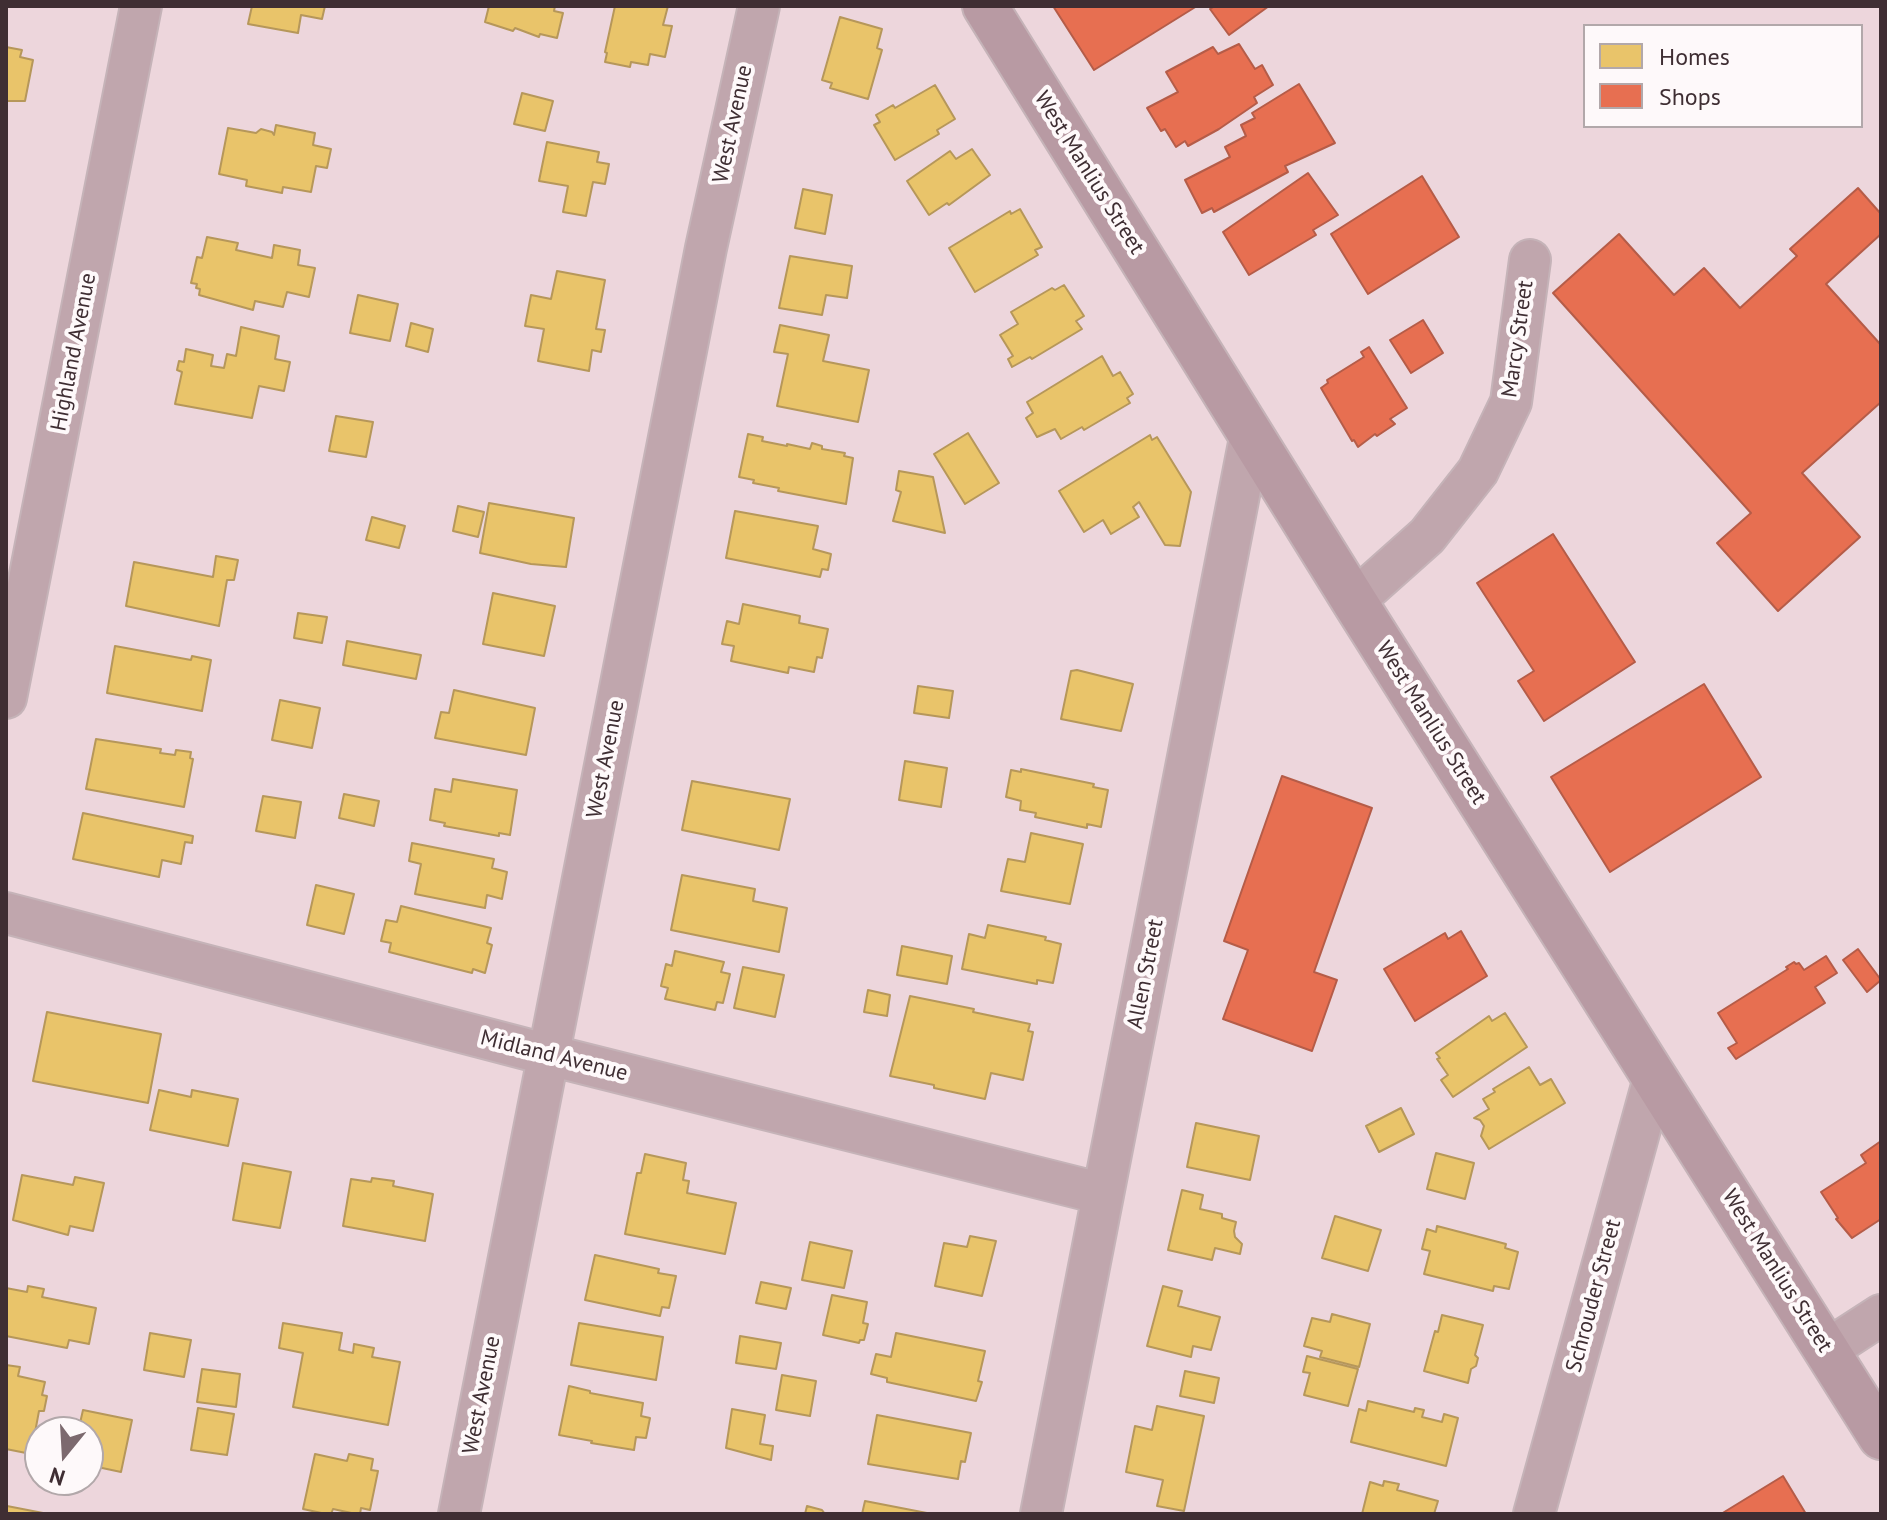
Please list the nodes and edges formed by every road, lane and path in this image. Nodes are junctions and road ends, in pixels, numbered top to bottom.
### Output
1 (141, 6) edge
2 (759, 6) edge
3 (985, 6) edge
4 (1530, 260) dead end
5 (1251, 433) junction
6 (1354, 601) junction
7 (6, 698) edge
8 (6, 913) edge
9 (549, 1055) junction
10 (1654, 1078) junction
11 (1103, 1194) junction
12 (1881, 1315) edge
13 (1827, 1350) junction
14 (1881, 1437) edge
15 (459, 1514) edge
16 (1041, 1514) edge
17 (1534, 1514) edge

1 - 7 street, Highland Avenue
2 - 9 street, West Avenue
3 - 5 main road, West Manlius Street
4 - 6 street, Marcy Street
5 - 6 main road, West Manlius Street
5 - 11 street, Allen Street
6 - 10 main road, West Manlius Street
8 - 9 street, Midland Avenue
9 - 11 street, Midland Avenue
9 - 15 street, West Avenue
10 - 13 main road, West Manlius Street
10 - 17 street, Schrouder Street
11 - 16 street, Allen Street
12 - 13 street
13 - 14 main road, West Manlius Street

